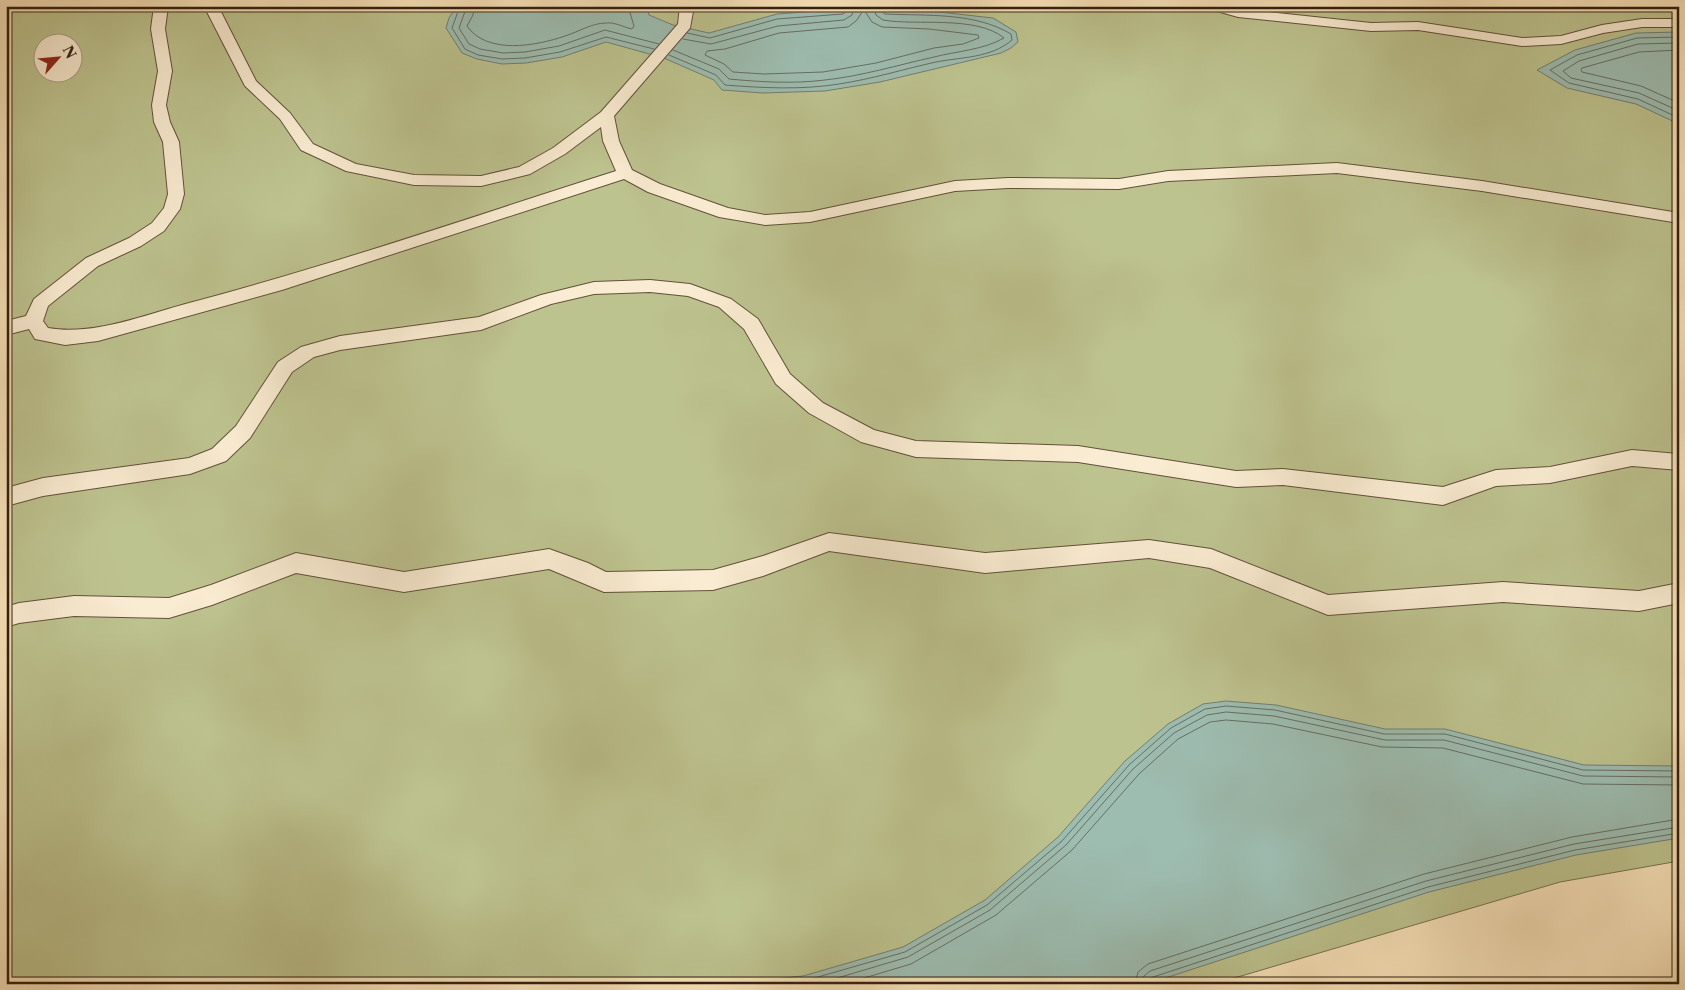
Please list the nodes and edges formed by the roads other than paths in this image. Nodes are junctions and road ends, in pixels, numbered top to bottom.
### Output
1 (161, 6) edge
2 (211, 6) edge
3 (687, 6) edge
4 (1214, 6) edge
5 (1679, 22) edge
6 (606, 115) junction
7 (625, 173) junction
8 (1679, 218) edge
9 (34, 320) junction
10 (6, 328) edge
11 (1679, 462) edge
12 (6, 497) edge
13 (1679, 593) edge
14 (6, 617) edge

1 - 9 lane
2 - 6 lane
3 - 6 lane
4 - 5 lane
6 - 7 lane
7 - 8 lane
7 - 9 lane
9 - 10 lane
11 - 12 lane
13 - 14 lane

